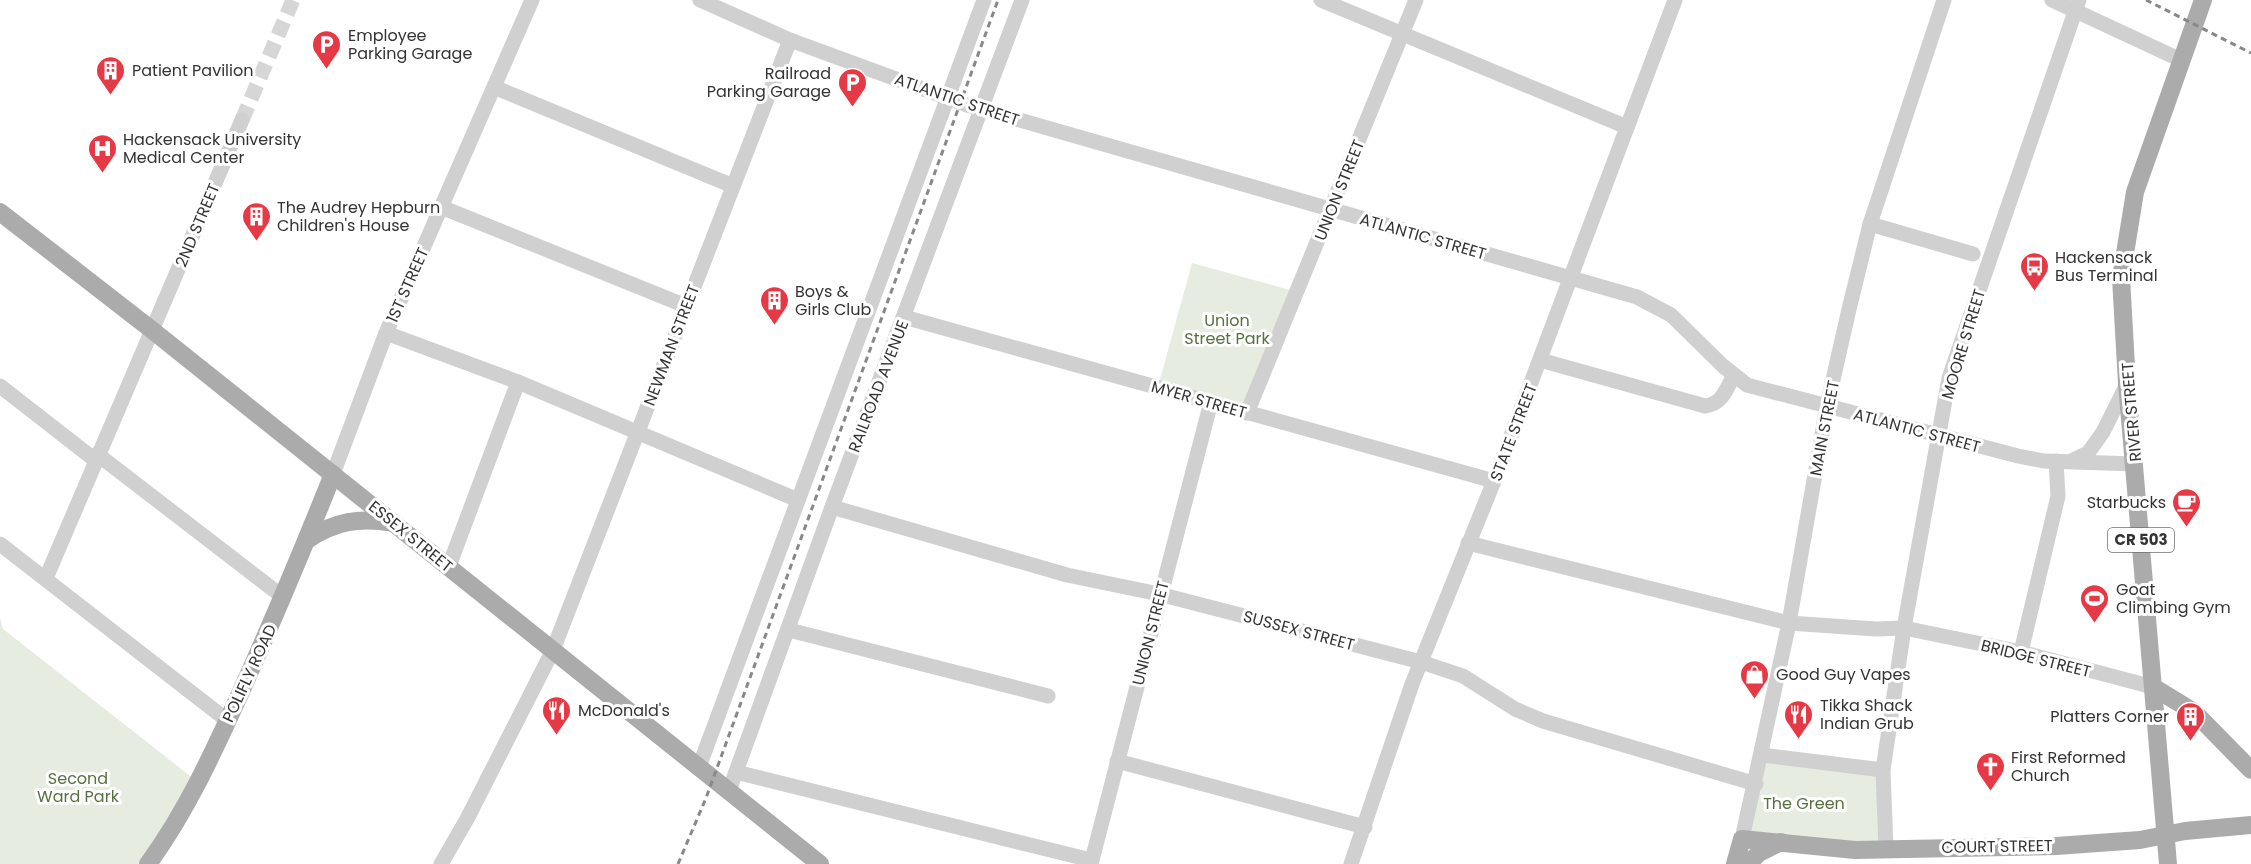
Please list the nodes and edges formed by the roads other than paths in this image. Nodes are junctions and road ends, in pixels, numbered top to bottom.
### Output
1 (532, 0) edge
2 (700, 0) edge
3 (984, 0) edge
4 (1022, 0) edge
5 (1322, 0) edge
6 (1416, 0) edge
7 (1675, 0) edge
8 (1944, 0) edge
9 (2052, 0) edge
10 (2204, 0) edge
11 (2078, 5) edge
12 (1403, 34) junction
13 (790, 40) junction
14 (2181, 60) junction
15 (494, 87) junction
16 (947, 97) junction
17 (982, 109) junction
18 (242, 120) tunnel mouth
19 (1627, 127) junction
20 (733, 186) junction
21 (441, 207) junction
22 (1331, 209) junction
23 (0, 212) edge
24 (1870, 224) junction
25 (1972, 254) dead end
26 (1570, 278) junction
27 (686, 306) junction
28 (904, 317) junction
29 (152, 330) junction
30 (386, 333) junction
31 (1540, 360) junction
32 (1734, 375) junction
33 (518, 382) junction
34 (2127, 384) junction
35 (0, 386) edge
36 (1211, 402) junction
37 (1827, 406) junction
38 (1247, 412) junction
39 (638, 432) junction
40 (1939, 437) junction
41 (96, 457) junction
42 (2062, 462) junction
43 (2135, 464) junction
44 (333, 474) junction
45 (1494, 481) junction
46 (798, 500) junction
47 (832, 507) junction
48 (395, 523) junction
49 (307, 540) junction
50 (1468, 543) junction
51 (0, 544) edge
52 (449, 566) junction
53 (46, 578) junction
54 (1159, 594) junction
55 (284, 597) junction
56 (1789, 623) junction
57 (1904, 628) junction
58 (789, 630) junction
59 (553, 650) junction
60 (2021, 652) junction
61 (1421, 662) junction
62 (2153, 687) junction
63 (1048, 696) dead end
64 (228, 721) junction
65 (1762, 755) junction
66 (1117, 761) junction
67 (699, 767) junction
68 (2251, 770) edge
69 (1882, 771) junction
70 (736, 772) junction
71 (1756, 784) junction
72 (729, 791) junction
73 (2251, 825) edge
74 (1365, 827) junction
75 (2165, 835) junction
76 (1742, 839) junction
77 (1781, 842) junction
78 (1886, 848) junction
79 (1091, 862) edge
80 (148, 864) edge
81 (441, 864) edge
82 (820, 864) edge
83 (1352, 864) edge
84 (1735, 864) edge
85 (1749, 864) edge
86 (2168, 864) edge

1 - 15 street, 1ST STREET
2 - 13 street, ATLANTIC STREET
3 - 16 street
4 - 17 street, RAILROAD AVENUE
5 - 12 street
6 - 12 street, UNION STREET
7 - 19 street, STATE STREET
8 - 24 street, MAIN STREET
9 - 11 street
10 - 14 main road, RIVER STREET / CR 503
11 - 14 street
11 - 40 street, MOORE STREET
12 - 19 street
12 - 22 street, UNION STREET
13 - 16 street, ATLANTIC STREET
13 - 20 street, NEWMAN STREET
14 - 34 main road, RIVER STREET / CR 503
15 - 20 street
15 - 21 street, 1ST STREET
16 - 17 street, ATLANTIC STREET
16 - 46 street
17 - 22 street, ATLANTIC STREET
17 - 28 street, RAILROAD AVENUE
18 - 29 street, 2ND STREET
19 - 26 street, STATE STREET
20 - 27 street, NEWMAN STREET
21 - 27 street
21 - 30 street, 1ST STREET
22 - 26 street, ATLANTIC STREET
22 - 38 street, UNION STREET
23 - 29 main road, ESSEX STREET
24 - 25 street
24 - 37 street, MAIN STREET
26 - 31 street, STATE STREET
26 - 32 street, ATLANTIC STREET
27 - 39 street, NEWMAN STREET
28 - 36 street, MYER STREET
28 - 47 street, RAILROAD AVENUE
29 - 41 street, 2ND STREET
29 - 44 main road, ESSEX STREET
30 - 33 street
30 - 44 street, 1ST STREET
31 - 32 street
31 - 45 street, STATE STREET
32 - 37 street, ATLANTIC STREET
33 - 39 street
33 - 52 street
34 - 42 street
34 - 43 main road, RIVER STREET / CR 503
35 - 41 street
36 - 38 street, MYER STREET
36 - 54 street, UNION STREET
37 - 40 street, ATLANTIC STREET
37 - 56 street, MAIN STREET
38 - 45 street, MYER STREET
39 - 46 street
39 - 59 street, NEWMAN STREET
40 - 42 street, ATLANTIC STREET
40 - 57 street, MOORE STREET
41 - 53 street, 2ND STREET
41 - 55 street
42 - 43 street, ATLANTIC STREET
42 - 60 street
43 - 62 main road, RIVER STREET / CR 503
44 - 48 main road, ESSEX STREET
44 - 49 main road, POLIFLY ROAD
45 - 50 street, STATE STREET
46 - 67 street
47 - 54 street, SUSSEX STREET
47 - 58 street, RAILROAD AVENUE
48 - 49 main road
48 - 52 main road, ESSEX STREET
49 - 55 main road, POLIFLY ROAD
50 - 56 street, BRIDGE STREET
50 - 61 street, STATE STREET
51 - 53 street
52 - 59 main road, ESSEX STREET
53 - 64 street
54 - 61 street, SUSSEX STREET
54 - 66 street, UNION STREET
55 - 64 main road, POLIFLY ROAD
56 - 57 street, BRIDGE STREET
56 - 65 street, MAIN STREET
57 - 60 street, BRIDGE STREET
57 - 69 street, MOORE STREET
58 - 63 street
58 - 70 street, RAILROAD AVENUE
59 - 67 main road, ESSEX STREET
59 - 81 street, NEWMAN STREET
60 - 62 street, BRIDGE STREET
61 - 71 street, SUSSEX STREET
61 - 74 street, STATE STREET
62 - 68 main road, BRIDGE STREET
62 - 75 main road, RIVER STREET / CR 503
64 - 80 main road, POLIFLY ROAD
65 - 69 street
65 - 71 street, MAIN STREET
66 - 74 street
66 - 79 street, UNION STREET
67 - 72 main road, ESSEX STREET
69 - 78 street, MOORE STREET
70 - 72 street, RAILROAD AVENUE
70 - 79 street
71 - 76 street, MAIN STREET
72 - 82 main road, ESSEX STREET
73 - 75 main road, COURT STREET
74 - 83 street, STATE STREET
75 - 78 main road, COURT STREET
75 - 86 main road, CR 503
76 - 77 main road, COURT STREET
76 - 84 main road, MAIN STREET
77 - 78 main road, COURT STREET
77 - 85 main road

